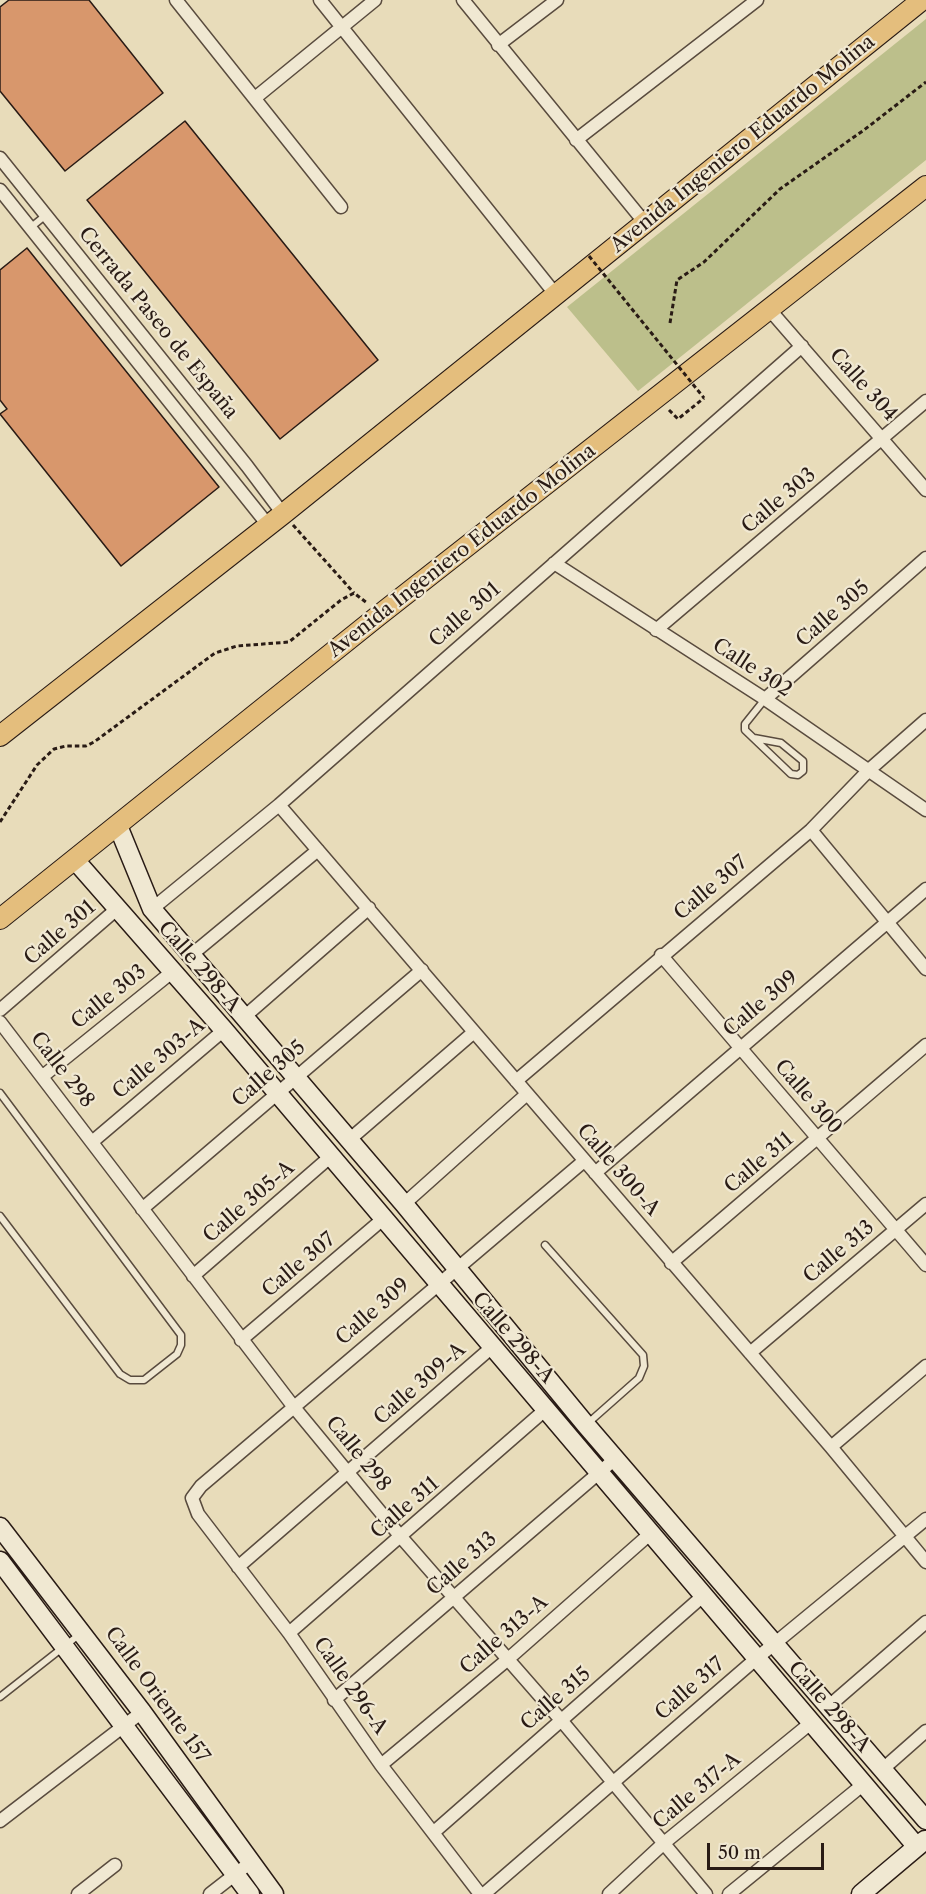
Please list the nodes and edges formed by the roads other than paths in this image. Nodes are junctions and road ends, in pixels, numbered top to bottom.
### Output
1 (176, 0) edge
2 (320, 0) edge
3 (375, 0) edge
4 (463, 0) edge
5 (557, 0) edge
6 (757, 0) edge
7 (922, 0) edge
8 (342, 28) junction
9 (498, 45) junction
10 (255, 98) junction
11 (576, 140) junction
12 (0, 158) edge
13 (926, 186) edge
14 (0, 190) edge
15 (341, 207) dead end
16 (46, 215) junction
17 (645, 223) junction
18 (30, 228) junction
19 (556, 295) junction
20 (769, 309) junction
21 (802, 346) junction
22 (926, 401) edge
23 (884, 438) junction
24 (926, 490) edge
25 (275, 519) junction
26 (926, 558) edge
27 (554, 563) junction
28 (656, 630) junction
29 (765, 699) junction
30 (926, 720) edge
31 (0, 736) edge
32 (754, 738) junction
33 (868, 770) junction
34 (279, 805) junction
35 (926, 810) edge
36 (118, 826) junction
37 (811, 830) junction
38 (318, 850) junction
39 (75, 860) junction
40 (926, 889) edge
41 (118, 908) junction
42 (369, 908) junction
43 (152, 909) junction
44 (0, 919) edge
45 (887, 925) junction
46 (661, 955) junction
47 (190, 956) junction
48 (926, 969) edge
49 (422, 970) junction
50 (172, 972) junction
51 (0, 1010) edge
52 (243, 1018) junction
53 (0, 1022) edge
54 (224, 1030) junction
55 (474, 1032) junction
56 (926, 1045) edge
57 (739, 1048) junction
58 (43, 1076) junction
59 (294, 1078) junction
60 (516, 1081) junction
61 (0, 1093) edge
62 (276, 1094) junction
63 (527, 1094) junction
64 (818, 1138) junction
65 (349, 1140) junction
66 (92, 1142) junction
67 (330, 1157) junction
68 (584, 1161) junction
69 (595, 1173) junction
70 (404, 1204) junction
71 (926, 1204) edge
72 (142, 1209) junction
73 (0, 1216) edge
74 (383, 1219) junction
75 (896, 1230) junction
76 (545, 1245) dead end
77 (671, 1263) junction
78 (926, 1265) edge
79 (454, 1268) junction
80 (193, 1276) junction
81 (436, 1284) junction
82 (241, 1340) junction
83 (491, 1348) junction
84 (750, 1353) junction
85 (926, 1366) edge
86 (293, 1406) junction
87 (545, 1410) junction
88 (586, 1425) junction
89 (831, 1448) junction
90 (615, 1459) junction
91 (599, 1472) junction
92 (347, 1473) junction
93 (192, 1498) joint
94 (926, 1519) edge
95 (0, 1527) edge
96 (651, 1533) junction
97 (401, 1537) junction
98 (904, 1537) junction
99 (0, 1562) edge
100 (926, 1562) edge
101 (238, 1567) junction
102 (704, 1595) junction
103 (453, 1597) junction
104 (926, 1622) edge
105 (82, 1632) junction
106 (289, 1633) junction
107 (774, 1643) junction
108 (66, 1645) junction
109 (757, 1658) junction
110 (507, 1660) junction
111 (0, 1697) edge
112 (334, 1700) junction
113 (829, 1706) junction
114 (142, 1712) junction
115 (561, 1720) junction
116 (812, 1722) junction
117 (124, 1724) junction
118 (926, 1731) edge
119 (381, 1765) junction
120 (884, 1768) junction
121 (611, 1783) junction
122 (865, 1783) junction
123 (926, 1820) edge
124 (0, 1821) edge
125 (434, 1832) junction
126 (664, 1843) junction
127 (921, 1843) edge
128 (251, 1862) junction
129 (115, 1865) dead end
130 (235, 1874) junction
131 (78, 1894) edge
132 (210, 1894) edge
133 (250, 1894) edge
134 (274, 1894) edge
135 (482, 1894) edge
136 (609, 1894) edge
137 (706, 1894) edge
138 (729, 1894) edge
139 (861, 1894) edge

1 - 10 street
2 - 8 street
3 - 8 street
4 - 9 street
5 - 9 street
6 - 11 street
7 - 17 main road, Avenida Ingeniero Eduardo Molina
8 - 10 street
8 - 19 street
9 - 11 street
10 - 15 street
11 - 17 street
12 - 16 street, Cerrada Paseo de España
13 - 20 main road, Avenida Ingeniero Eduardo Molina
14 - 18 street, Cerrada Paseo de España
16 - 18 lane
16 - 25 street, Cerrada Paseo de España
17 - 19 main road, Avenida Ingeniero Eduardo Molina
18 - 25 street, Cerrada Paseo de España
19 - 25 main road, Avenida Ingeniero Eduardo Molina
20 - 21 street, Calle 304
20 - 36 main road, Avenida Ingeniero Eduardo Molina
21 - 23 street, Calle 304
21 - 27 street, Calle 301
22 - 23 street, Calle 303
23 - 24 street, Calle 304
23 - 28 street, Calle 303
25 - 31 main road, Avenida Ingeniero Eduardo Molina
26 - 29 street, Calle 305
27 - 28 street, Calle 302
27 - 34 street, Calle 301
28 - 29 street, Calle 302
29 - 32 lane
29 - 33 street, Calle 302
30 - 33 street, Calle 307
32 - 32 lane
33 - 35 street, Calle 302
33 - 37 street, Calle 307
34 - 38 street, Calle 300-A
34 - 43 street, Calle 301
36 - 39 main road, Avenida Ingeniero Eduardo Molina
36 - 43 street, Calle 298-A
37 - 45 street
37 - 46 street, Calle 307
38 - 42 street, Calle 300-A
38 - 47 street
39 - 41 street, Calle 298-A
39 - 44 main road, Avenida Ingeniero Eduardo Molina
40 - 45 street, Calle 309
41 - 50 street, Calle 298-A
41 - 51 street, Calle 301
42 - 49 street, Calle 300-A
42 - 52 street
43 - 47 street, Calle 298-A
45 - 48 street
45 - 57 street, Calle 309
46 - 57 street, Calle 300
46 - 60 street, Calle 307
47 - 52 street, Calle 298-A
49 - 55 street, Calle 300-A
49 - 59 street, Calle 305
50 - 54 street, Calle 298-A
50 - 58 street, Calle 303
52 - 59 street, Calle 298-A
53 - 58 street, Calle 298
54 - 62 street, Calle 298-A
54 - 66 street, Calle 303-A
55 - 60 street, Calle 300-A
55 - 65 street
56 - 64 street, Calle 311
57 - 64 street, Calle 300
57 - 69 street, Calle 309
58 - 66 street, Calle 298
59 - 62 street, Calle 305
59 - 65 street, Calle 298-A
60 - 63 street, Calle 300-A
61 - 73 lane
62 - 67 street, Calle 298-A
62 - 72 street, Calle 305
63 - 68 street, Calle 300-A
63 - 70 street
64 - 75 street, Calle 300
64 - 77 street, Calle 311
65 - 70 street, Calle 298-A
66 - 72 street, Calle 298
67 - 74 street, Calle 298-A
67 - 80 street, Calle 305-A
68 - 69 street, Calle 300-A
68 - 79 street, Calle 309
69 - 77 street, Calle 300-A
70 - 79 street, Calle 298-A
71 - 75 street, Calle 313
72 - 80 street, Calle 298
74 - 81 street, Calle 298-A
74 - 82 street, Calle 307
75 - 78 street, Calle 300
75 - 84 street, Calle 313
76 - 88 lane
77 - 84 street, Calle 300-A
79 - 81 street, Calle 309
79 - 88 street, Calle 298-A
80 - 82 street, Calle 298
81 - 83 street, Calle 298-A
81 - 86 street, Calle 309
82 - 86 street, Calle 298
83 - 87 street, Calle 298-A
83 - 92 street, Calle 309-A
84 - 89 street, Calle 300-A
85 - 89 street
86 - 92 street, Calle 298
86 - 93 street, Calle 309
87 - 91 street, Calle 298-A
87 - 97 street, Calle 311
88 - 90 street, Calle 298-A
89 - 98 street, Calle 300-A
90 - 91 street, Calle 313
90 - 107 street, Calle 298-A
91 - 96 street, Calle 298-A
91 - 103 street, Calle 313
92 - 97 street, Calle 298
92 - 101 street, Calle 309-A
93 - 101 street, Calle 296-A
94 - 98 street, Calle 317
95 - 105 street, Calle Oriente 157
96 - 102 street, Calle 298-A
96 - 110 street, Calle 313-A
97 - 103 street, Calle 298
97 - 106 street, Calle 311
98 - 100 street, Calle 300-A
98 - 107 street, Calle 317
99 - 108 street
101 - 106 street, Calle 296-A
102 - 109 street, Calle 298-A
102 - 115 street, Calle 315
103 - 110 street, Calle 298
103 - 112 street, Calle 313
104 - 113 street
105 - 108 lane
105 - 114 street, Calle Oriente 157
106 - 112 street, Calle 296-A
107 - 109 street, Calle 317
107 - 113 street, Calle 298-A
108 - 111 lane
108 - 117 street
109 - 116 street, Calle 298-A
109 - 121 street, Calle 317
110 - 115 street, Calle 298
110 - 119 street, Calle 313-A
112 - 119 street, Calle 296-A
113 - 120 street, Calle 298-A
114 - 117 street
114 - 128 street, Calle Oriente 157
115 - 121 street, Calle 298
115 - 125 street, Calle 315
116 - 122 street, Calle 298-A
116 - 126 street, Calle 317-A
117 - 124 street
117 - 130 street
118 - 120 street
119 - 125 street, Calle 296-A
120 - 123 street, Calle 298-A
121 - 126 street, Calle 298
121 - 135 street, Calle 317
122 - 127 street, Calle 298-A
122 - 138 street
125 - 135 street, Calle 296-A
126 - 136 street, Calle 317-A
126 - 137 street, Calle 298
127 - 139 street
128 - 130 street
128 - 134 street, Calle Oriente 157
129 - 131 street
130 - 132 street
130 - 133 street

